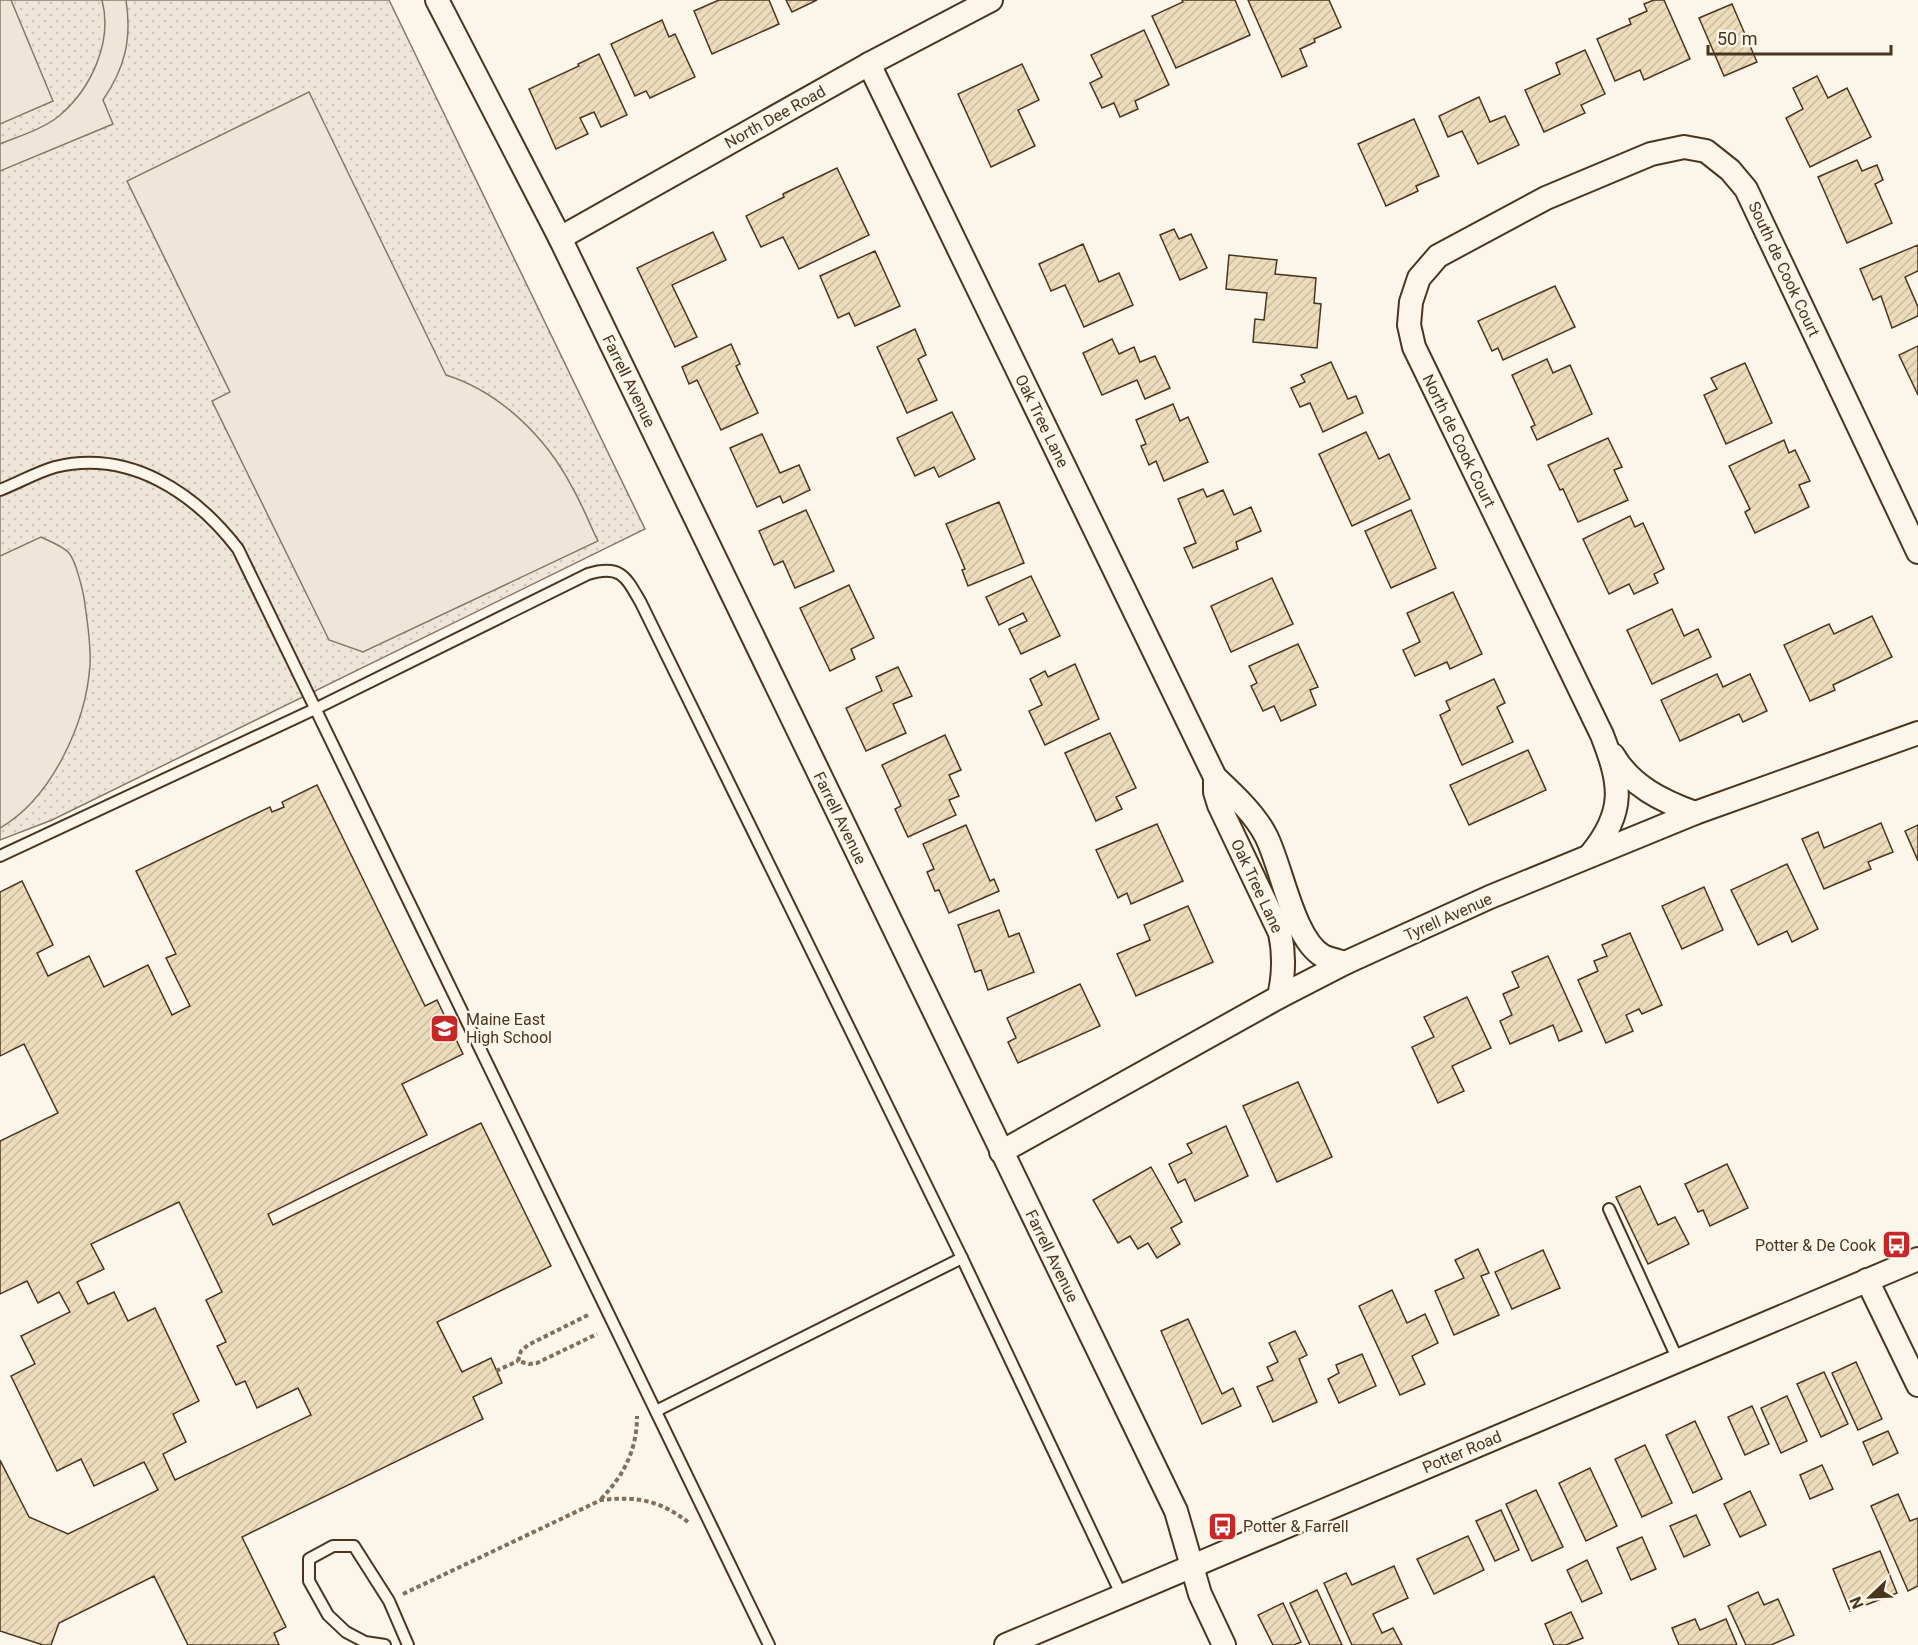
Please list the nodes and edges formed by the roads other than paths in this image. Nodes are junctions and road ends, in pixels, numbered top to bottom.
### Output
1 (437, 0) edge
2 (991, 0) edge
3 (869, 64) junction
4 (1546, 198) joint
5 (560, 238) junction
6 (0, 490) edge
7 (1918, 552) edge
8 (315, 709) junction
9 (1918, 733) edge
10 (1602, 735) junction
11 (1215, 777) junction
12 (1695, 813) junction
13 (1592, 854) junction
14 (0, 856) edge
15 (1345, 963) junction
16 (1279, 997) junction
17 (1002, 1152) junction
18 (1609, 1209) dead end
19 (962, 1258) junction
20 (1918, 1258) edge
21 (1867, 1280) junction
22 (1678, 1360) junction
23 (1918, 1385) edge
24 (656, 1411) junction
25 (1192, 1566) junction
26 (1122, 1596) junction
27 (386, 1645) edge
28 (408, 1645) edge
29 (769, 1645) edge
30 (1005, 1645) edge
31 (1224, 1645) edge

1 - 5 street, Farrell Avenue
2 - 3 street, North Dee Road
3 - 5 street, North Dee Road
3 - 11 street, Oak Tree Lane
4 - 7 street, South de Cook Court
4 - 10 street, North de Cook Court
5 - 17 street, Farrell Avenue
6 - 8 lane
8 - 14 lane
8 - 19 lane
8 - 24 lane
9 - 12 street, Tyrell Avenue
10 - 12 street, North de Cook Court
10 - 13 street, North de Cook Court
11 - 15 street, Oak Tree Lane
11 - 16 street, Oak Tree Lane
12 - 13 street, Tyrell Avenue
13 - 15 street, Tyrell Avenue
15 - 16 street, Tyrell Avenue
16 - 17 street, Tyrell Avenue
17 - 25 street, Farrell Avenue
18 - 22 lane
19 - 24 lane
19 - 26 lane
20 - 21 street, Potter Road
21 - 22 street, Potter Road
21 - 23 street
22 - 25 street, Potter Road
24 - 29 lane
25 - 26 street, Potter Road
25 - 31 street, Farrell Avenue
26 - 30 street, Potter Road
27 - 28 lane

